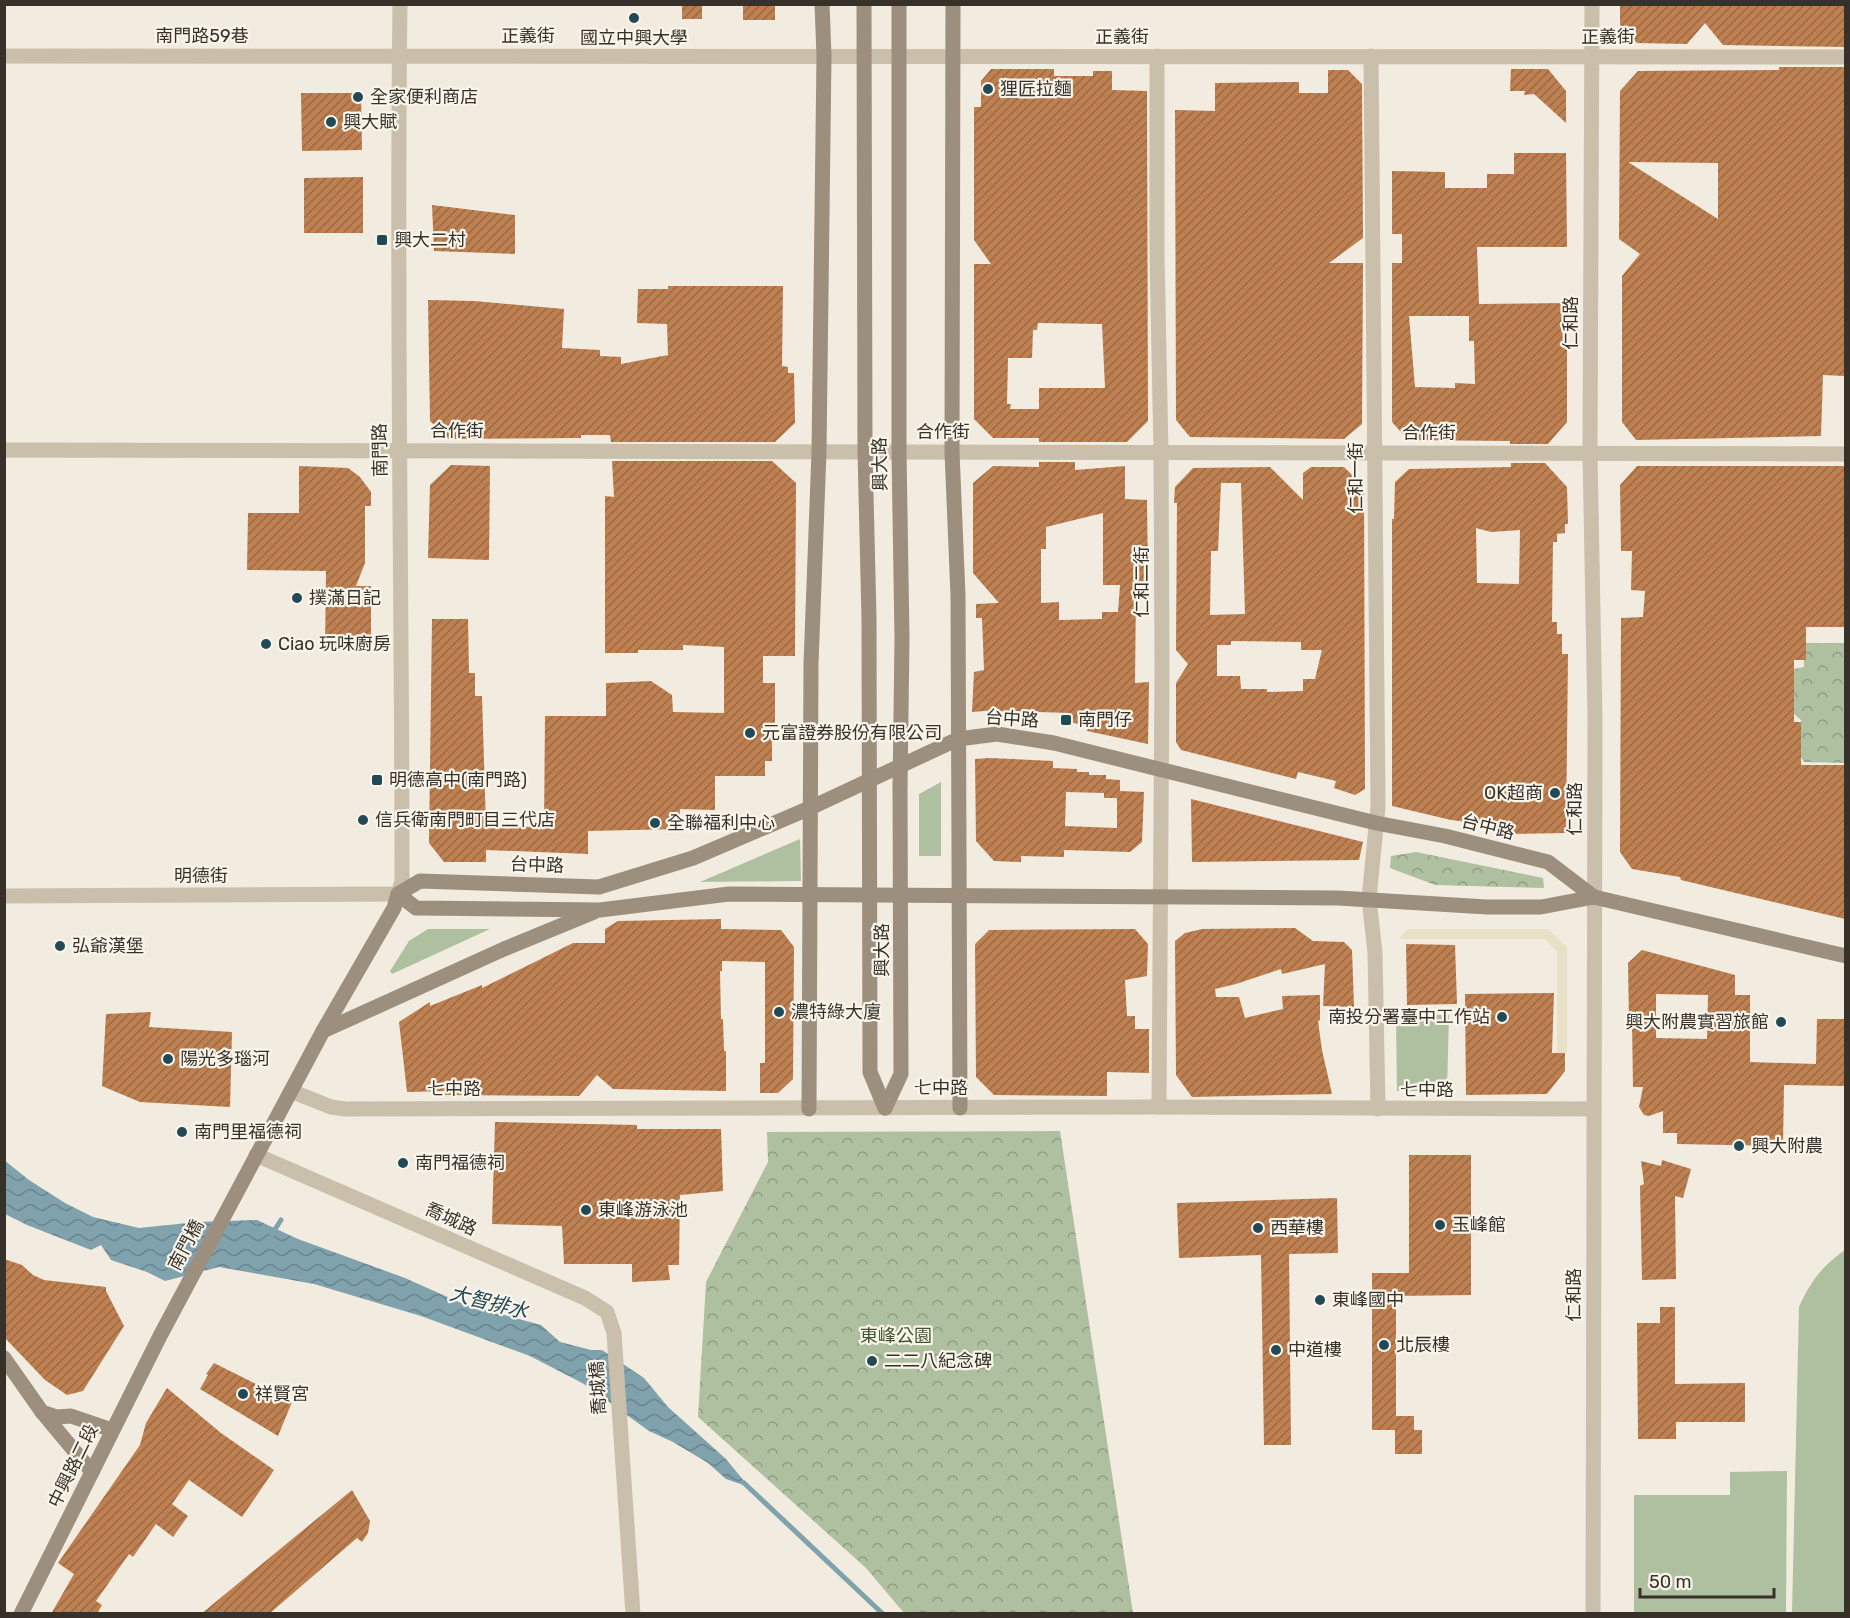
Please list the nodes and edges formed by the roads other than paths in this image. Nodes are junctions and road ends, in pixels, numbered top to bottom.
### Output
1 (400, 4) edge
2 (822, 4) edge
3 (864, 4) edge
4 (899, 4) edge
5 (953, 4) edge
6 (1592, 4) edge
7 (4, 56) edge
8 (399, 56) junction
9 (824, 56) junction
10 (863, 56) junction
11 (898, 56) junction
12 (953, 56) junction
13 (1157, 56) junction
14 (1371, 56) junction
15 (1592, 56) junction
16 (1845, 57) edge
17 (4, 450) edge
18 (400, 450) junction
19 (819, 452) junction
20 (866, 452) junction
21 (899, 452) junction
22 (952, 452) junction
23 (1161, 452) junction
24 (1376, 453) junction
25 (1590, 453) junction
26 (1845, 454) edge
27 (958, 740) junction
28 (901, 766) junction
29 (1162, 770) junction
30 (869, 781) junction
31 (810, 808) junction
32 (1376, 823) junction
33 (398, 894) junction
34 (810, 894) junction
35 (869, 895) junction
36 (901, 895) junction
37 (959, 895) junction
38 (4, 896) edge
39 (1161, 896) junction
40 (1594, 897) junction
41 (1369, 899) junction
42 (600, 910) junction
43 (1845, 956) edge
44 (323, 1031) junction
45 (291, 1091) junction
46 (1159, 1107) junction
47 (885, 1108) junction
48 (960, 1108) junction
49 (809, 1109) junction
50 (1378, 1109) junction
51 (1594, 1109) junction
52 (256, 1155) junction
53 (614, 1333) joint
54 (160, 1336) joint
55 (4, 1358) edge
56 (42, 1412) junction
57 (112, 1430) junction
58 (92, 1472) junction
59 (21, 1614) edge
60 (633, 1614) edge
61 (1593, 1614) edge

1 - 8 street, 南門路
2 - 9 street
3 - 10 street, 興大路
4 - 11 street, 興大路
5 - 12 street
6 - 15 street, 仁和路
7 - 8 street, 南門路59巷
8 - 9 street, 正義街
8 - 18 street, 南門路
9 - 10 street, 正義街
9 - 19 street
10 - 11 street, 正義街
10 - 20 street, 興大路
11 - 12 street, 正義街
11 - 21 street, 興大路
12 - 13 street, 正義街
12 - 22 street
13 - 14 street, 正義街
13 - 23 street, 仁和二街
14 - 15 street, 正義街
14 - 24 street, 仁和一街
15 - 16 street, 正義街
15 - 25 street, 仁和路
17 - 18 street, 合作街
18 - 19 street, 合作街
18 - 33 street, 南門路
19 - 20 street, 合作街
19 - 31 street
20 - 21 street, 合作街
20 - 30 street, 興大路
21 - 22 street, 合作街
21 - 28 street, 興大路
22 - 23 street, 合作街
22 - 27 street
23 - 24 street, 合作街
23 - 29 street, 仁和二街
24 - 25 street, 合作街
24 - 32 street, 仁和一街
25 - 26 street, 合作街
25 - 40 street, 仁和路
27 - 28 street, 台中路
27 - 29 street, 台中路
27 - 37 street
28 - 30 street, 台中路
28 - 36 street, 興大路
29 - 32 street, 台中路
29 - 39 street, 仁和二街
30 - 31 street, 台中路
30 - 35 street, 興大路
31 - 33 street, 台中路
31 - 34 street
32 - 40 street, 台中路
32 - 41 street, 仁和一街
33 - 38 street, 明德街
33 - 42 street, 台中路
33 - 44 street
34 - 35 street, 台中路
34 - 42 street, 台中路
34 - 49 street
35 - 36 street, 台中路
35 - 47 street, 興大路
36 - 37 street, 台中路
36 - 47 street, 興大路
37 - 39 street, 台中路
37 - 48 street
39 - 41 street, 台中路
39 - 46 street, 仁和二街
40 - 41 street, 台中路
40 - 43 street, 台中路
40 - 51 street, 仁和路
41 - 50 street, 仁和一街
42 - 44 street, 台中路
44 - 45 street
45 - 49 street, 七中路
45 - 52 street
46 - 48 street, 七中路
46 - 50 street, 七中路
47 - 48 street, 七中路
47 - 49 street, 七中路
50 - 51 street, 七中路
51 - 61 street, 仁和路
52 - 53 street, 喬城路
52 - 54 street, 南門橋
53 - 60 street, 喬城橋
54 - 57 street, 中興路二段
55 - 56 street
56 - 57 street
56 - 58 street
57 - 58 street, 中興路二段
58 - 59 street, 中興路二段

